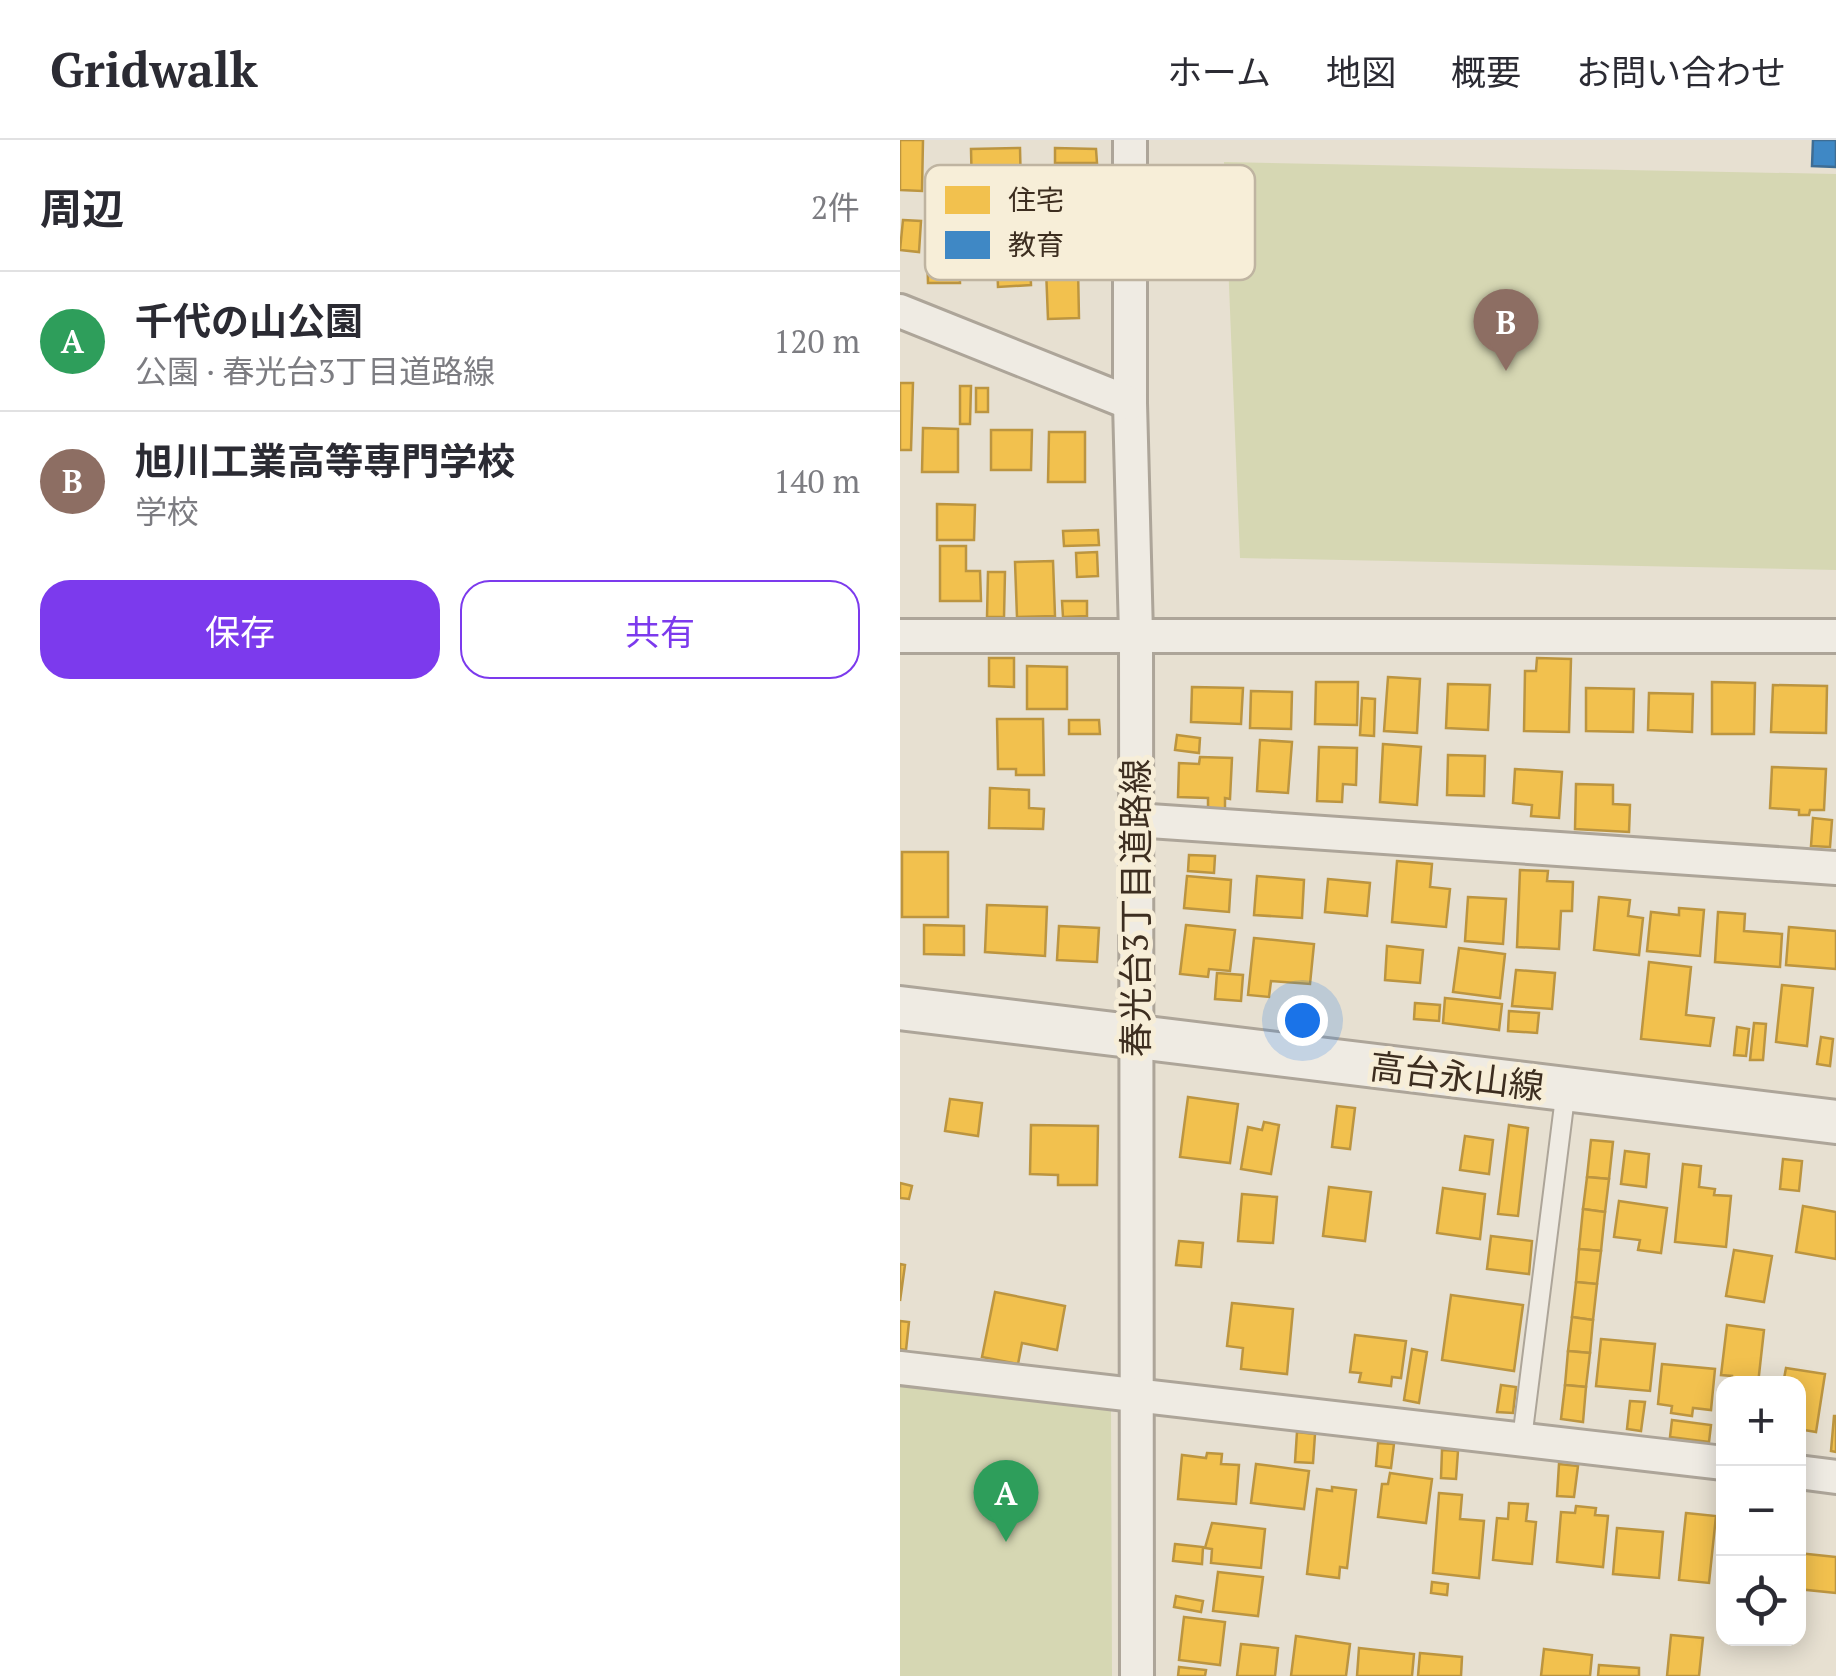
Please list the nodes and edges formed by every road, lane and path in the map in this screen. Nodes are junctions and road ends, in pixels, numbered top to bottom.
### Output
1 (1130, 280) edge
2 (900, 311) edge
3 (1130, 403) junction
4 (1136, 634) junction
5 (900, 636) edge
6 (1836, 636) edge
7 (1136, 820) junction
8 (1836, 868) edge
9 (900, 1008) edge
10 (1134, 1036) junction
11 (1566, 1089) junction
12 (1836, 1122) edge
13 (900, 1368) edge
14 (1137, 1394) junction
15 (1522, 1439) junction
16 (1716, 1462) edge
17 (1806, 1473) edge
18 (1836, 1477) edge
19 (1136, 1676) edge

1 - 3 street, 春光台3丁目道路線
2 - 3 street
3 - 4 street, 春光台3丁目道路線
4 - 5 street
4 - 6 street
4 - 7 street, 春光台3丁目道路線
7 - 8 street
7 - 10 street, 春光台3丁目道路線
9 - 10 street, 高台永山線
10 - 11 street, 高台永山線
10 - 14 street, 春光台3丁目道路線
11 - 12 street, 高台永山線
11 - 15 lane
13 - 14 street
14 - 15 street
14 - 19 street, 春光台3丁目道路線
15 - 16 street
17 - 18 street

